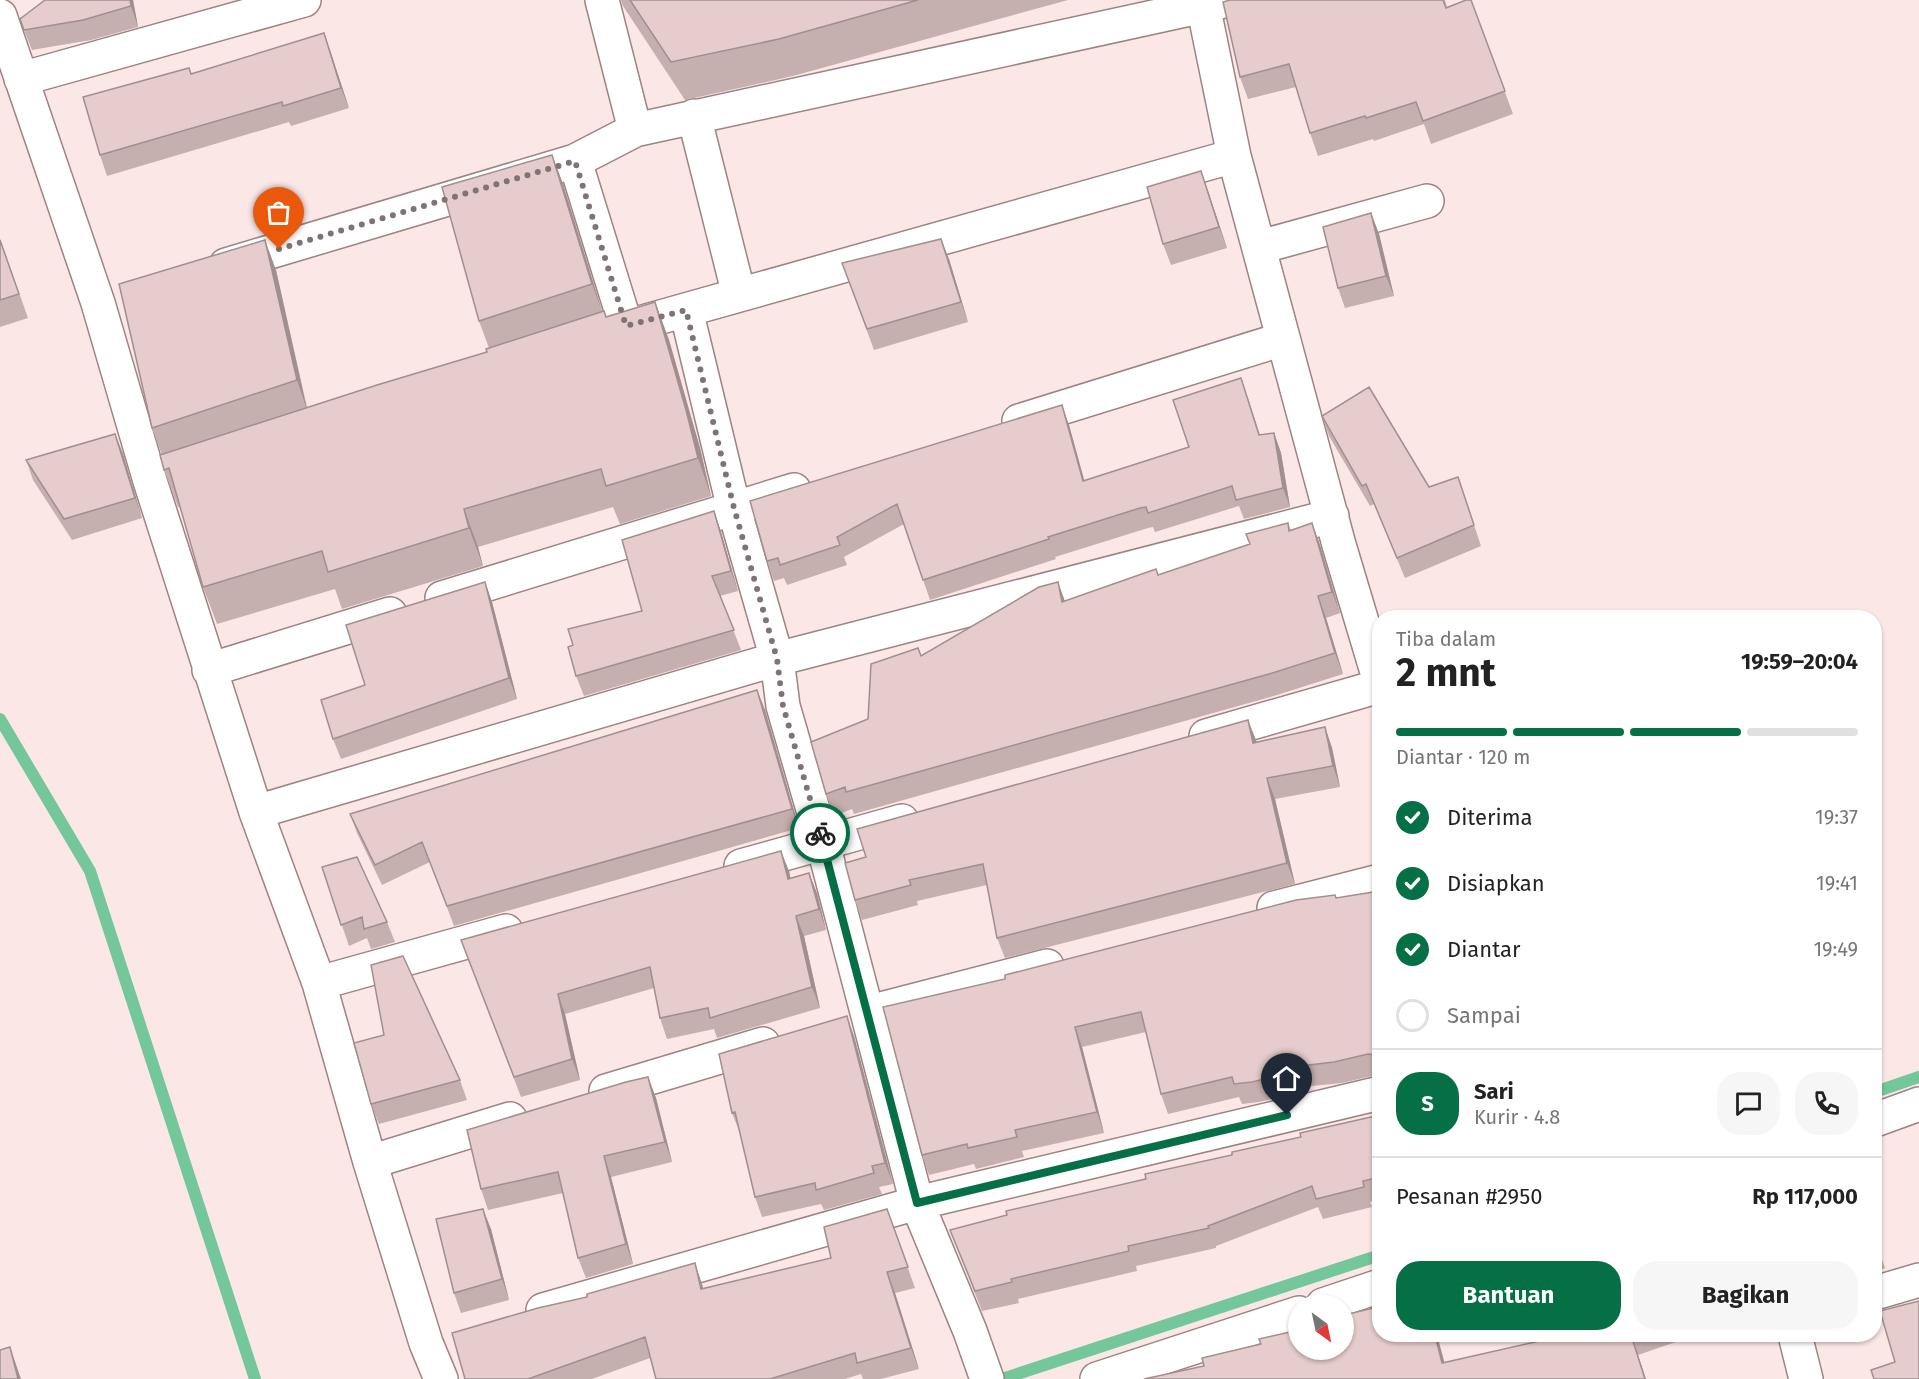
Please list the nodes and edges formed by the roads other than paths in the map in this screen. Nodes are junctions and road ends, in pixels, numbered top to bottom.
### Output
1 (304, 0) edge
2 (602, 0) edge
3 (1211, 2) edge
4 (0, 16) edge
5 (21, 79) junction
6 (694, 116) junction
7 (635, 130) junction
8 (1234, 156) junction
9 (575, 161) junction
10 (1427, 201) dead end
11 (1260, 247) junction
12 (200, 272) edge
13 (739, 295) junction
14 (686, 310) junction
15 (626, 326) junction
16 (592, 338) edge
17 (1283, 339) junction
18 (986, 431) edge
19 (826, 480) edge
20 (734, 508) junction
21 (1332, 516) junction
22 (1372, 654) edge
23 (777, 659) junction
24 (209, 670) junction
25 (1372, 688) edge
26 (1175, 744) edge
27 (256, 812) junction
28 (925, 815) edge
29 (823, 843) junction
30 (708, 875) edge
31 (1372, 883) edge
32 (1243, 916) edge
33 (537, 923) edge
34 (1072, 960) edge
35 (319, 983) junction
36 (856, 1016) junction
37 (788, 1036) edge
38 (1372, 1095) edge
39 (573, 1101) edge
40 (1919, 1104) edge
41 (539, 1111) edge
42 (1882, 1117) edge
43 (370, 1162) junction
44 (917, 1203) junction
45 (1919, 1280) edge
46 (1372, 1289) edge
47 (1882, 1291) edge
48 (1354, 1295) edge
49 (517, 1317) edge
50 (1288, 1317) edge
51 (460, 1333) edge
52 (1796, 1342) edge
53 (426, 1343) junction
54 (1803, 1378) edge
55 (441, 1379) edge
56 (987, 1379) edge
57 (1097, 1379) edge

1 - 5 street
2 - 7 street
3 - 6 street
3 - 8 street
4 - 5 street
5 - 24 street
6 - 7 street
6 - 13 street
7 - 9 street
8 - 11 street
8 - 13 street
9 - 12 street
9 - 15 street
10 - 11 street
11 - 17 street
13 - 14 street
14 - 15 street
14 - 20 street
15 - 16 street
17 - 18 street
17 - 21 street
19 - 20 street
20 - 23 street
20 - 24 street
21 - 22 street
21 - 23 street
23 - 27 street
23 - 29 street
24 - 27 street
25 - 26 street
27 - 35 street
28 - 29 street
29 - 30 street
29 - 36 street
31 - 32 street
33 - 35 street
34 - 36 street
35 - 43 street
36 - 44 street
37 - 39 street
38 - 44 street
40 - 42 street
41 - 43 street
43 - 53 street
44 - 49 street
44 - 56 street
45 - 47 street
46 - 48 street
50 - 57 street
51 - 53 street
52 - 54 street
53 - 55 street

